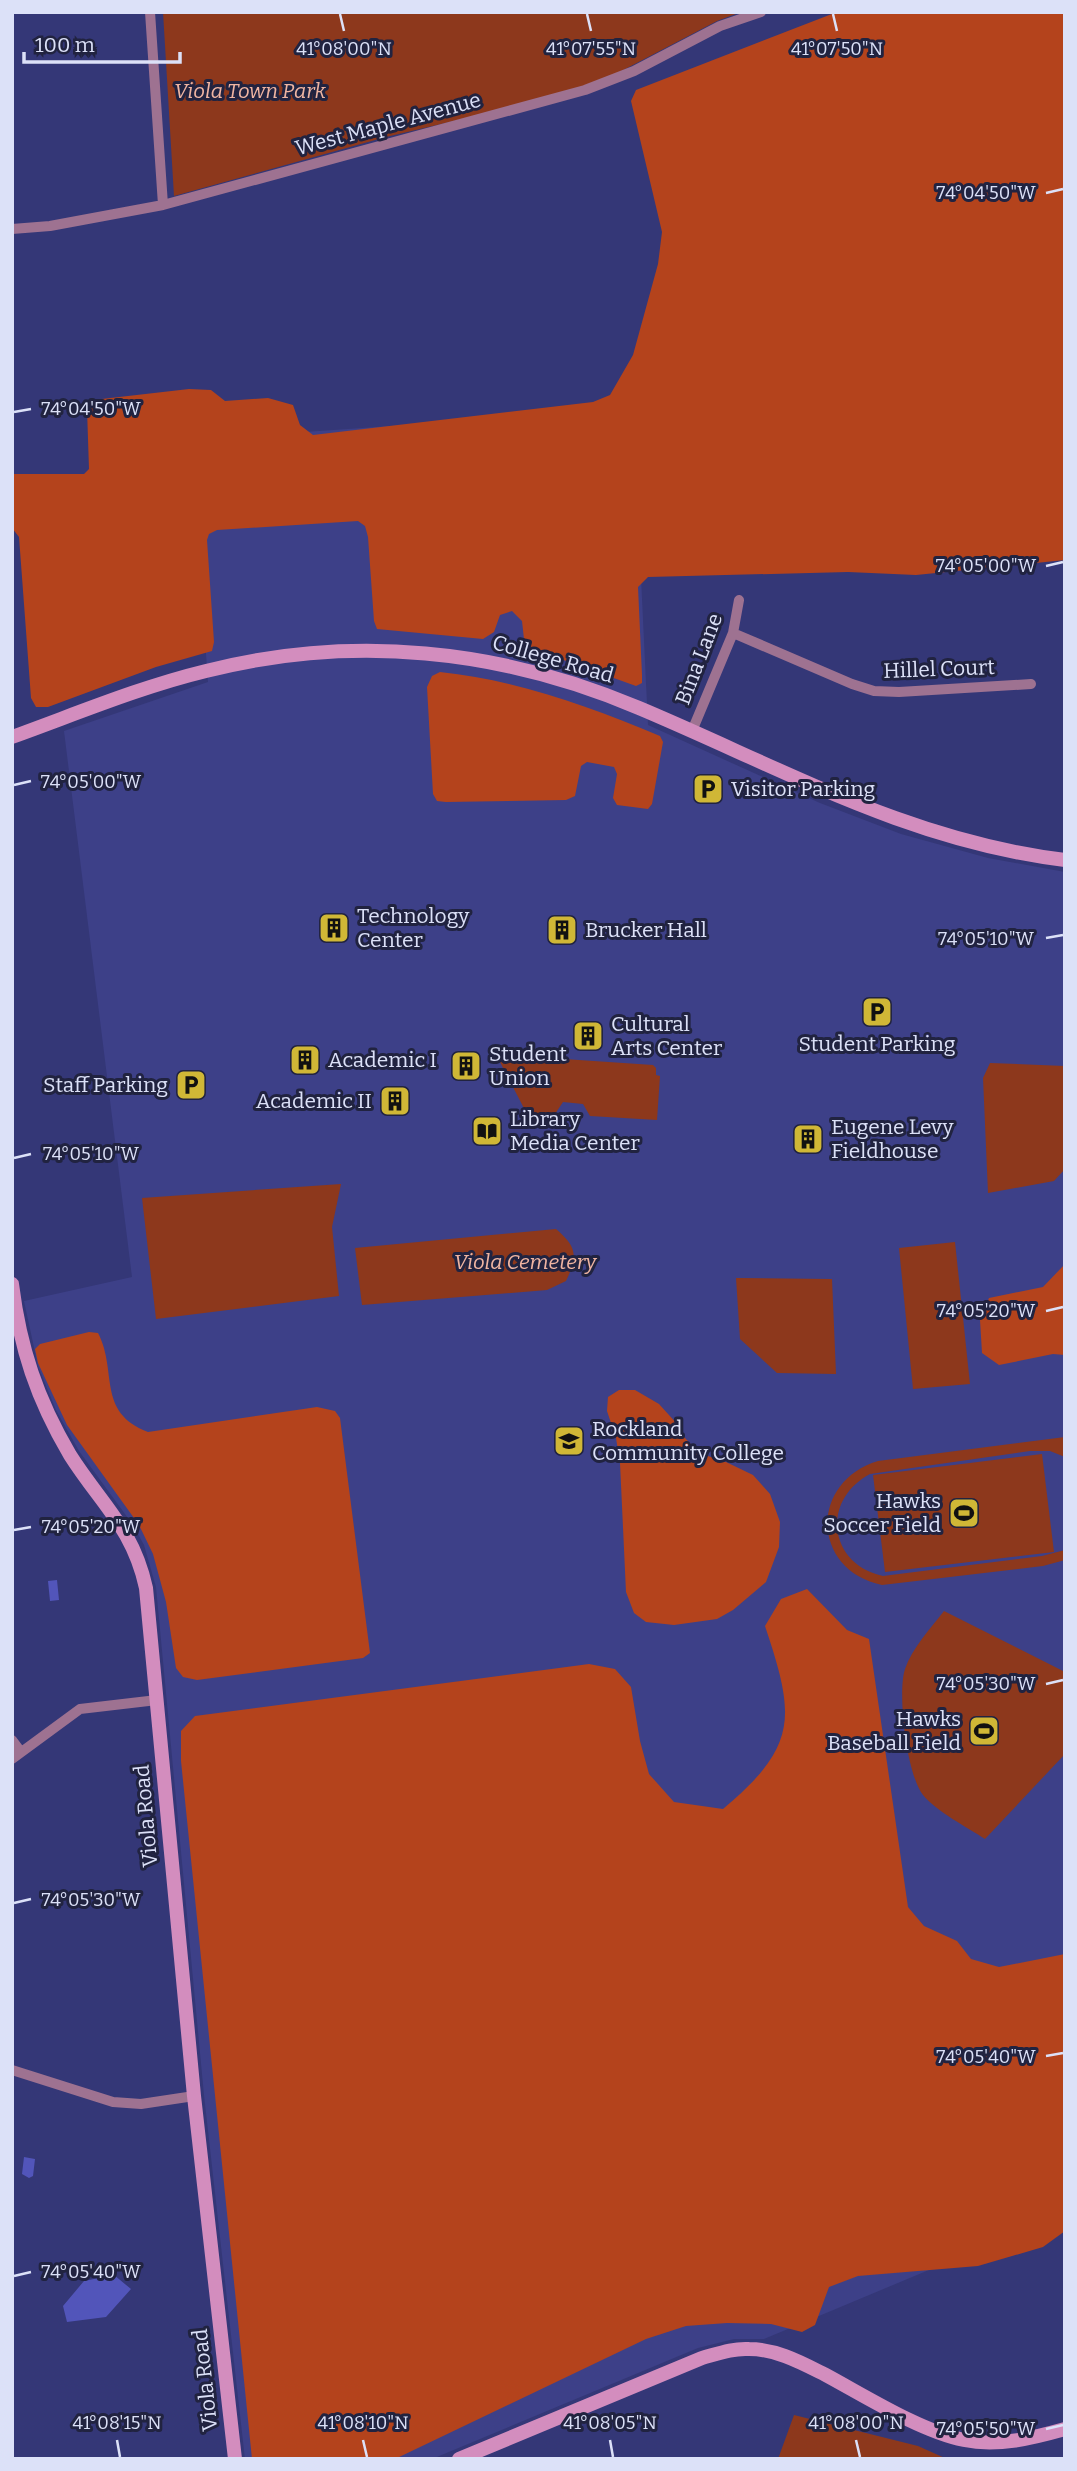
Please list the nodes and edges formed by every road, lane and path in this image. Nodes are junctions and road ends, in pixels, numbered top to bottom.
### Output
1 (150, 12) edge
2 (761, 12) edge
3 (163, 205) junction
4 (12, 229) edge
5 (739, 600) dead end
6 (733, 633) junction
7 (1031, 684) dead end
8 (692, 731) junction
9 (12, 737) edge
10 (1065, 860) edge
11 (12, 1284) edge
12 (157, 1700) junction
13 (12, 1740) edge
14 (17, 1755) edge
15 (12, 2070) edge
16 (194, 2096) junction
17 (1065, 2429) edge
18 (235, 2459) edge
19 (459, 2459) edge

1 - 3 street
2 - 3 street, West Maple Avenue
3 - 4 street, West Maple Avenue
5 - 6 street, Bina Lane
6 - 7 street, Hillel Court
6 - 8 street, Bina Lane
8 - 9 street, College Road
8 - 10 street, College Road
11 - 12 street, Viola Road
12 - 14 street
12 - 16 street, Viola Road
13 - 14 street
15 - 16 street
16 - 18 street, Viola Road
17 - 19 street

